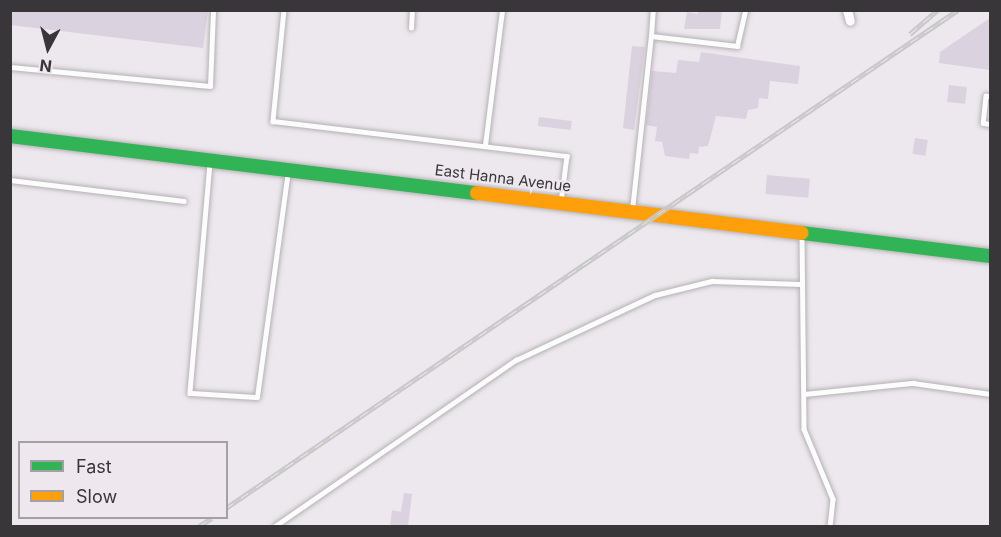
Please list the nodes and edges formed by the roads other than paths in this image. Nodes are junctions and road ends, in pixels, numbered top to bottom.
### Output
1 (213, 10) edge
2 (284, 10) edge
3 (412, 10) edge
4 (502, 10) edge
5 (653, 10) edge
6 (745, 10) edge
7 (847, 10) edge
8 (850, 21) dead end
9 (411, 27) dead end
10 (651, 36) junction
11 (10, 67) edge
12 (990, 97) edge
13 (990, 124) edge
14 (10, 136) edge
15 (485, 146) junction
16 (210, 160) junction
17 (289, 170) junction
18 (10, 180) edge
19 (184, 201) dead end
20 (561, 202) junction
21 (632, 213) junction
22 (803, 232) junction
23 (990, 256) edge
24 (800, 284) junction
25 (804, 394) junction
26 (990, 394) edge
27 (275, 526) edge
28 (830, 526) edge

1 - 11 lane
2 - 15 lane
3 - 9 lane
4 - 15 lane
5 - 10 lane
6 - 10 lane
7 - 8 street
10 - 21 lane
12 - 13 lane
14 - 16 street, East Hanna Avenue
15 - 20 lane
16 - 17 street, East Hanna Avenue
16 - 17 lane
17 - 20 street, East Hanna Avenue
18 - 19 lane
20 - 21 street, East Hanna Avenue
21 - 22 street, East Hanna Avenue
22 - 23 street, East Hanna Avenue
22 - 24 lane
24 - 25 lane
24 - 27 lane
25 - 26 lane
25 - 28 lane

